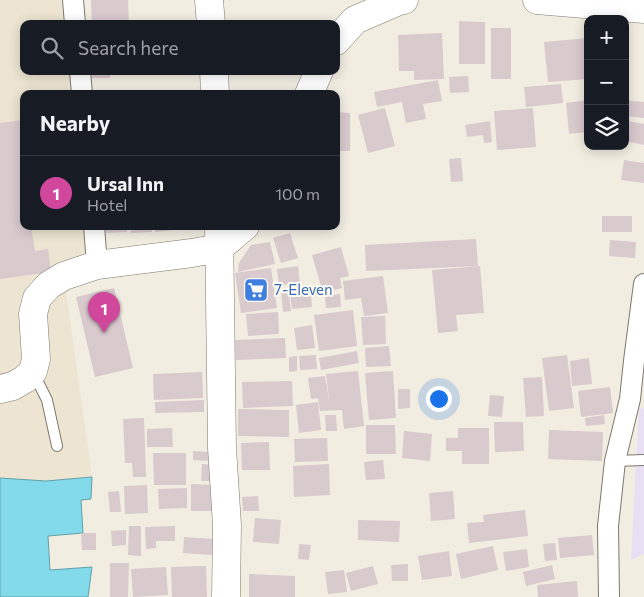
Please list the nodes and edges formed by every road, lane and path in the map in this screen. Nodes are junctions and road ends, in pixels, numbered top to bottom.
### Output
1 (73, 0) edge
2 (209, 0) edge
3 (404, 0) edge
4 (537, 0) edge
5 (644, 9) edge
6 (75, 20) edge
7 (211, 20) edge
8 (340, 37) edge
9 (80, 75) edge
10 (214, 75) edge
11 (318, 75) edge
12 (82, 90) edge
13 (215, 90) edge
14 (311, 90) edge
15 (94, 230) edge
16 (236, 230) edge
17 (219, 237) edge
18 (96, 265) junction
19 (644, 284) edge
20 (33, 372) junction
21 (0, 389) edge
22 (57, 446) dead end
23 (644, 460) edge
24 (615, 461) junction
25 (226, 597) edge
26 (609, 597) edge

1 - 6 street
2 - 7 main road
3 - 8 main road
4 - 5 main road
9 - 12 street
10 - 13 main road
11 - 14 main road
15 - 18 street
16 - 17 main road
17 - 18 main road
17 - 25 main road
18 - 20 main road
19 - 24 street
20 - 21 main road
20 - 22 lane
23 - 24 lane
24 - 26 street

